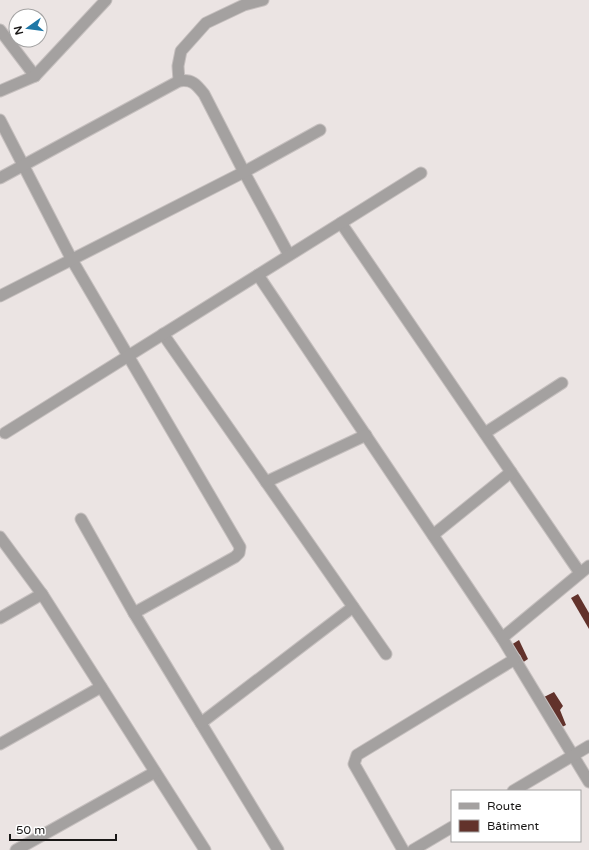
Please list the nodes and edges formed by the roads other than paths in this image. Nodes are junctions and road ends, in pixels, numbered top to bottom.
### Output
1 (106, 0) edge
2 (263, 0) edge
3 (0, 30) edge
4 (35, 76) junction
5 (179, 81) junction
6 (0, 91) edge
7 (0, 120) edge
8 (320, 130) dead end
9 (24, 165) junction
10 (244, 172) junction
11 (421, 173) dead end
12 (0, 178) edge
13 (341, 223) junction
14 (289, 256) junction
15 (72, 260) junction
16 (258, 275) junction
17 (0, 296) edge
18 (163, 334) junction
19 (128, 356) junction
20 (562, 383) dead end
21 (5, 433) dead end
22 (485, 433) junction
23 (366, 435) junction
24 (511, 472) junction
25 (266, 482) junction
26 (81, 519) dead end
27 (433, 535) junction
28 (0, 537) edge
29 (585, 570) edge
30 (42, 594) junction
31 (353, 607) junction
32 (134, 613) junction
33 (0, 618) edge
34 (502, 638) junction
35 (386, 654) dead end
36 (515, 659) junction
37 (101, 687) junction
38 (200, 723) junction
39 (0, 744) edge
40 (589, 746) edge
41 (573, 755) junction
42 (155, 772) junction
43 (589, 782) edge
44 (515, 790) edge
45 (451, 828) edge
46 (35, 846) edge
47 (16, 850) edge
48 (205, 850) edge
49 (278, 850) edge
50 (403, 850) edge
51 (413, 850) edge

1 - 4 street
2 - 5 street
3 - 4 street
4 - 6 street
5 - 9 street
5 - 10 street
7 - 9 street
8 - 10 street
9 - 12 street
9 - 15 street
10 - 14 street
10 - 15 street
11 - 13 street
13 - 14 street
13 - 22 street
14 - 16 street
15 - 17 street
15 - 19 street
16 - 18 street
16 - 23 street
18 - 19 street
18 - 25 street
19 - 21 street
19 - 32 street
20 - 22 street
22 - 24 street
23 - 25 street
23 - 27 street
24 - 27 street
24 - 29 street
25 - 31 street
26 - 32 street
27 - 34 street
28 - 30 street
29 - 34 street
30 - 33 street
30 - 37 street
31 - 35 street
31 - 38 street
32 - 38 street
34 - 36 street
36 - 41 street
36 - 50 street
37 - 39 street
37 - 42 street
38 - 49 street
40 - 41 street
41 - 43 street
41 - 44 street
42 - 46 street
42 - 48 street
45 - 51 street
46 - 47 street

